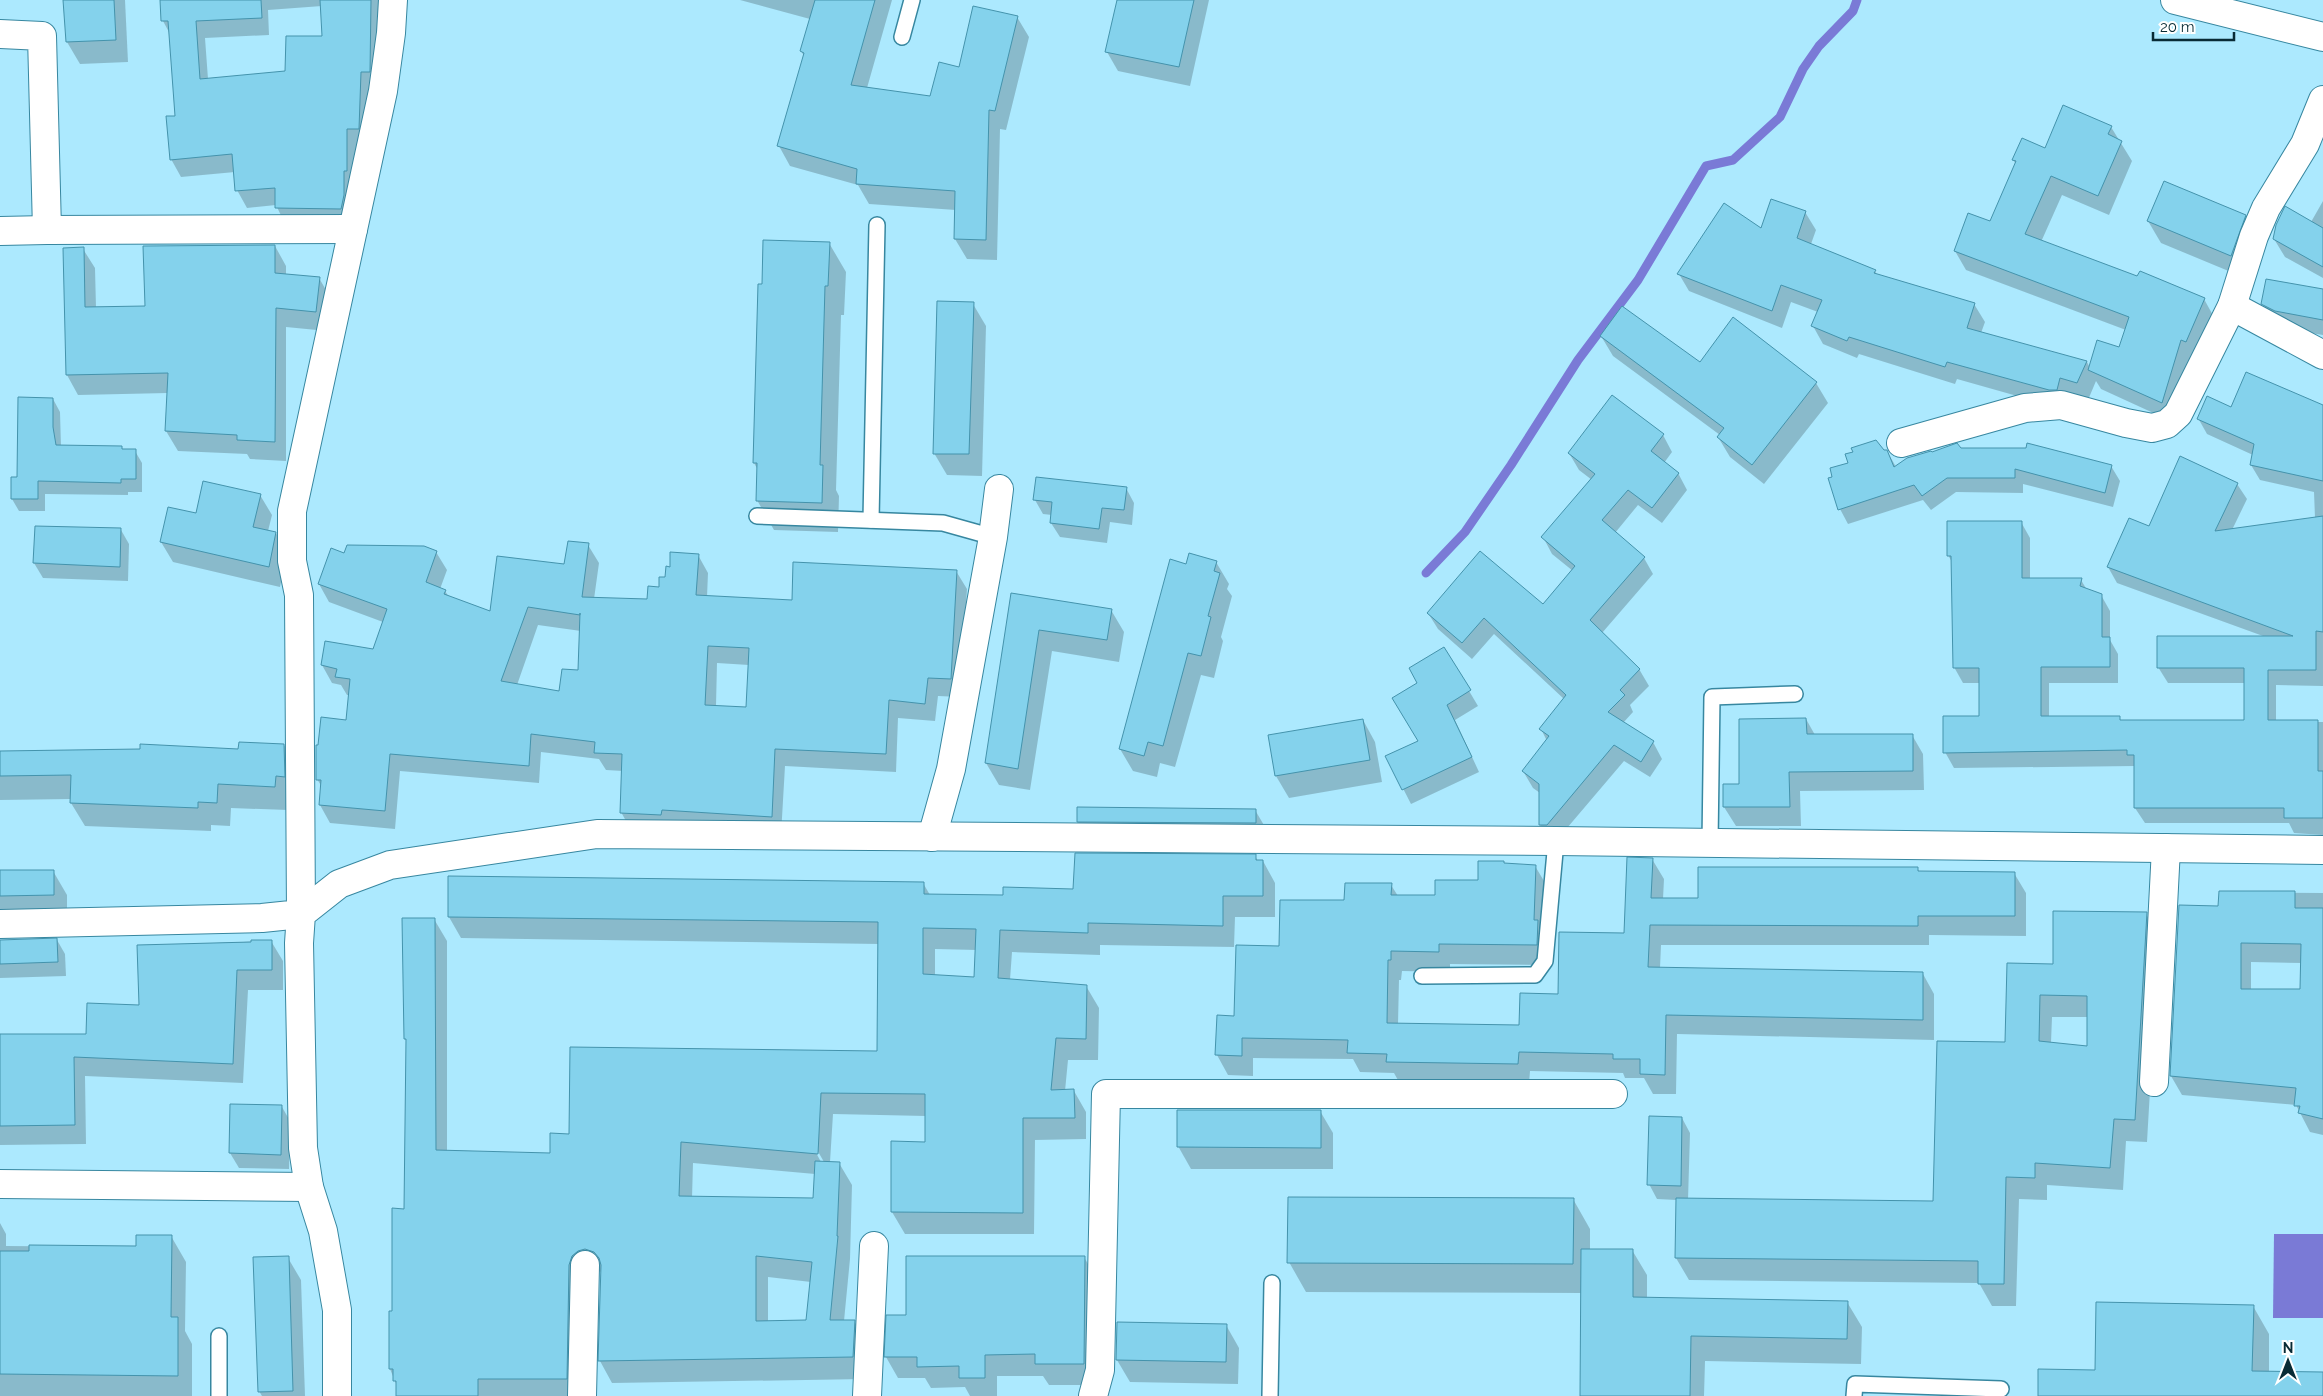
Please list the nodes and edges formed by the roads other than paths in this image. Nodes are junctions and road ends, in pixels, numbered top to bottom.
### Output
1 (393, 0) edge
2 (912, 0) edge
3 (2175, 0) edge
4 (0, 34) edge
5 (902, 37) dead end
6 (2323, 37) edge
7 (2323, 100) edge
8 (877, 225) dead end
9 (353, 229) junction
10 (47, 230) junction
11 (0, 231) edge
12 (2232, 306) junction
13 (2323, 355) edge
14 (1901, 443) dead end
15 (999, 489) dead end
16 (757, 516) dead end
17 (871, 520) junction
18 (993, 537) junction
19 (1795, 694) dead end
20 (932, 837) junction
21 (1556, 841) junction
22 (1710, 843) junction
23 (2166, 848) junction
24 (2323, 850) edge
25 (301, 914) junction
26 (0, 924) edge
27 (1422, 976) dead end
28 (2154, 1082) dead end
29 (1613, 1094) dead end
30 (0, 1184) edge
31 (309, 1187) junction
32 (874, 1246) dead end
33 (585, 1265) dead end
34 (1272, 1283) dead end
35 (220, 1336) dead end
36 (2001, 1389) dead end
37 (219, 1396) edge
38 (336, 1396) edge
39 (582, 1396) edge
40 (867, 1396) edge
41 (1093, 1396) edge
42 (1270, 1396) edge
43 (1854, 1396) edge

1 - 9 street
2 - 5 lane
3 - 6 street
4 - 10 street
7 - 12 street
8 - 17 lane
9 - 10 street
9 - 25 street
10 - 11 street
12 - 13 street
12 - 14 street
15 - 18 street
16 - 17 lane
17 - 18 lane
18 - 20 street
19 - 22 lane
20 - 21 street
20 - 25 street
21 - 22 street
21 - 27 lane
22 - 23 street
23 - 24 street
23 - 28 street
25 - 26 street
25 - 31 street
29 - 41 street
30 - 31 street
31 - 38 street
32 - 40 street
33 - 39 street
34 - 42 lane
35 - 37 lane
36 - 43 lane

